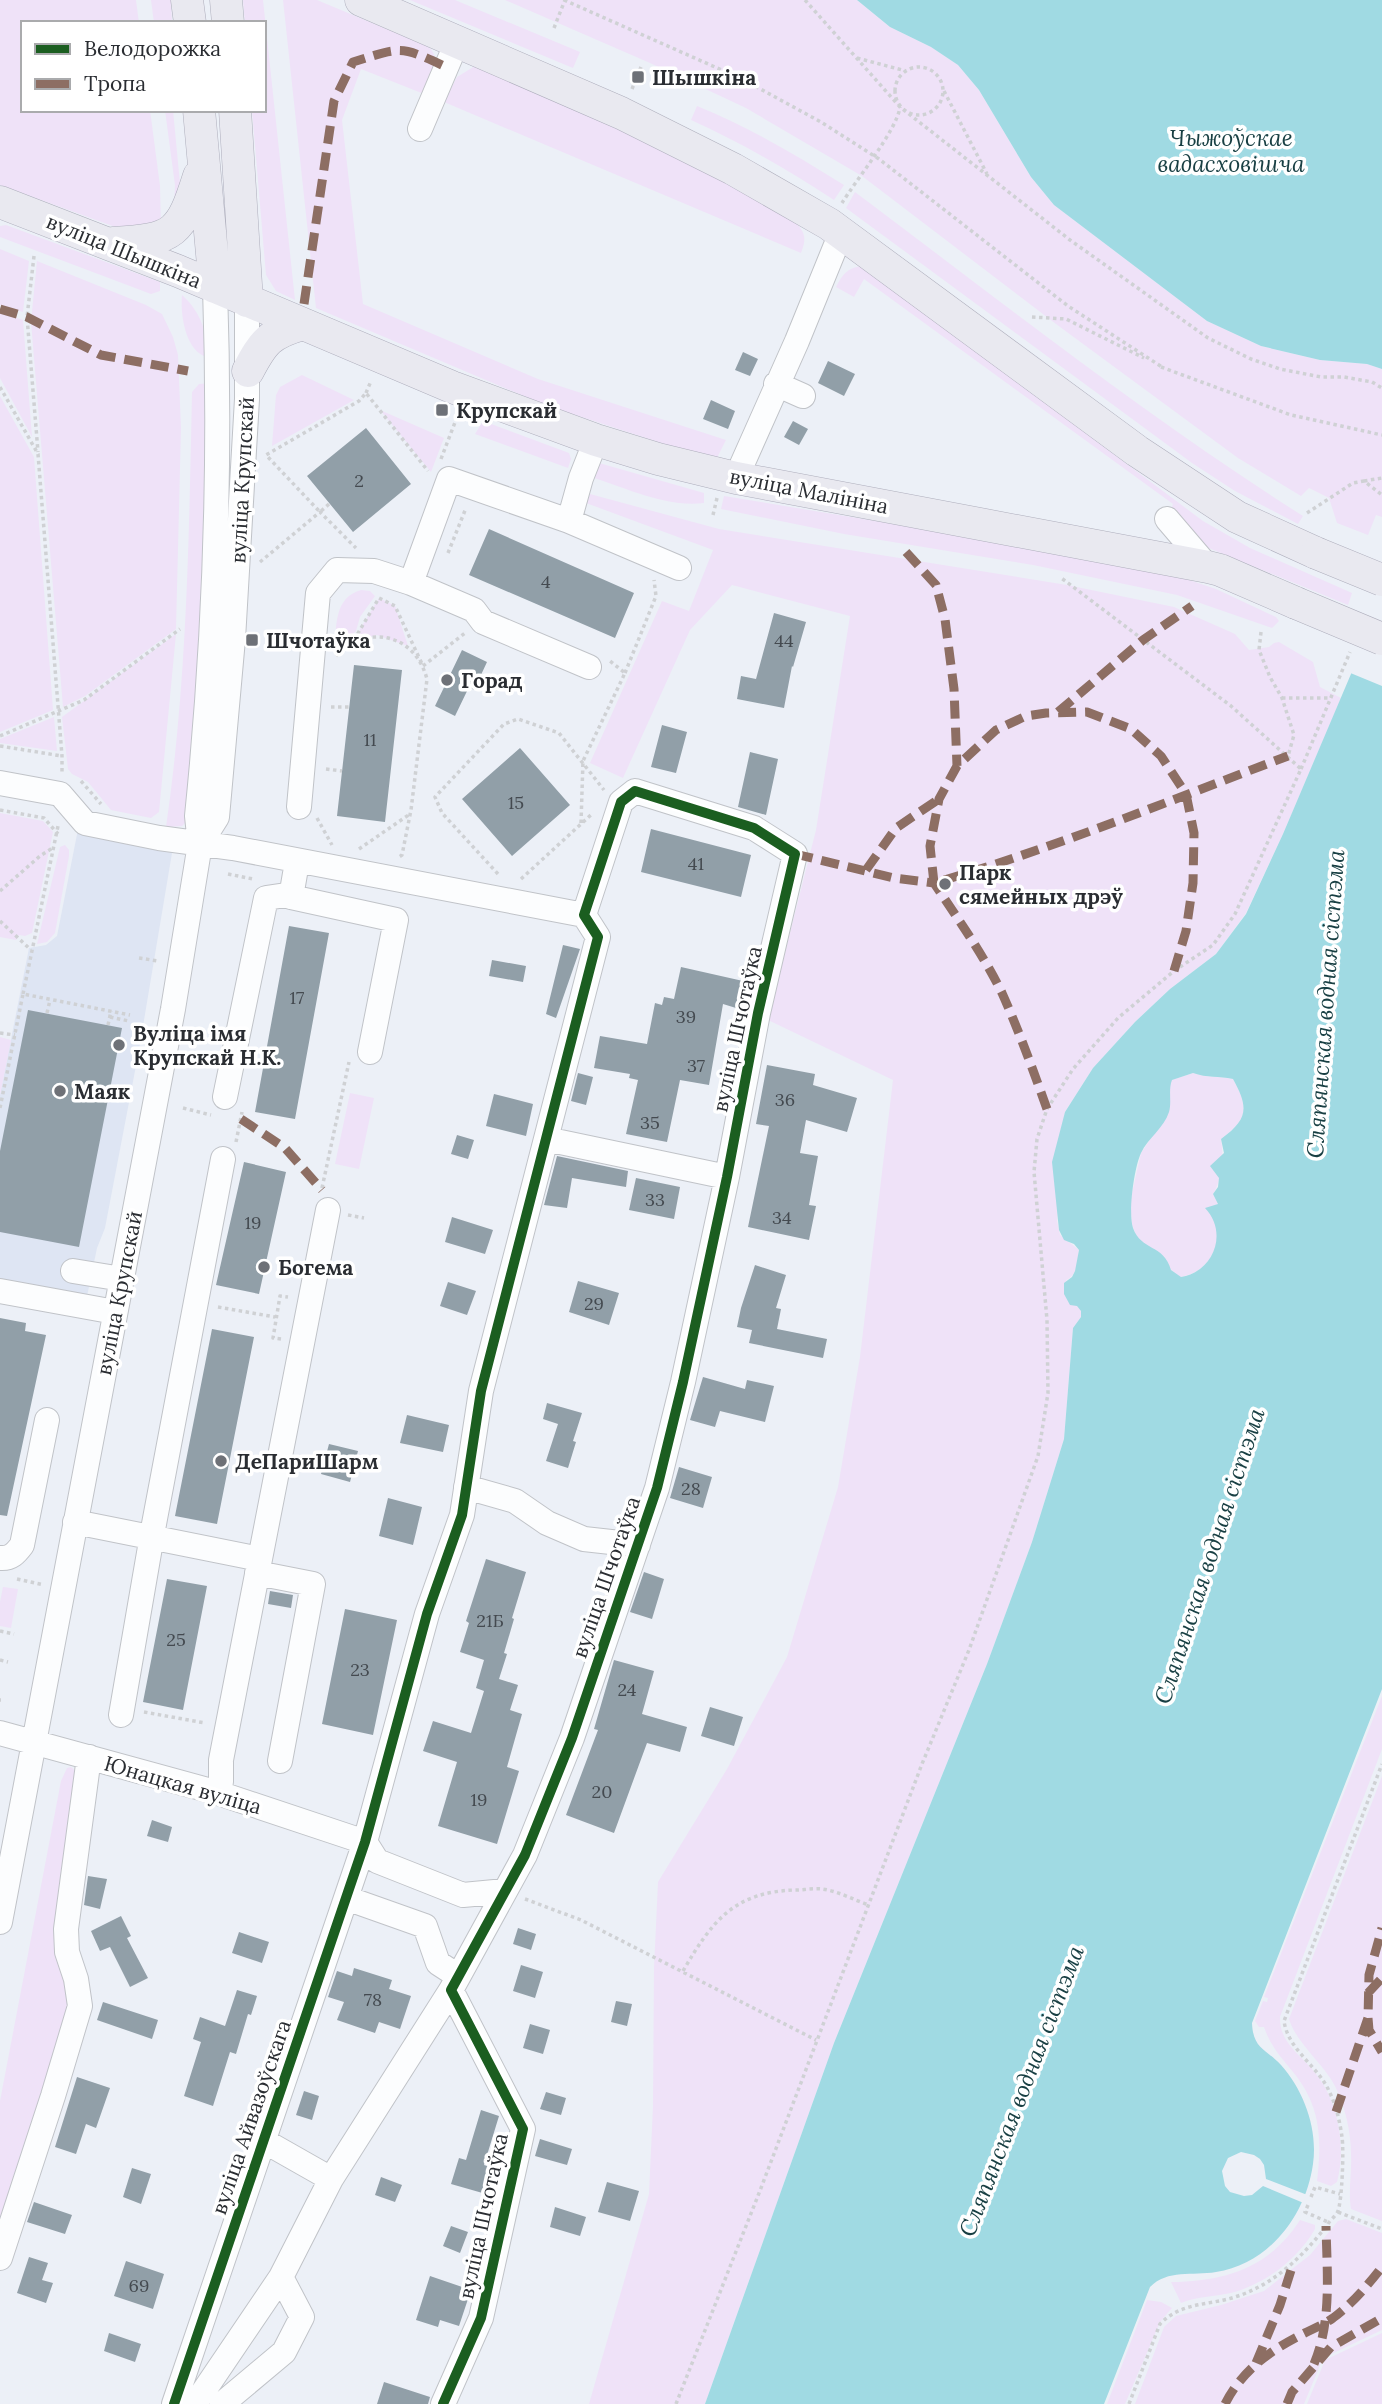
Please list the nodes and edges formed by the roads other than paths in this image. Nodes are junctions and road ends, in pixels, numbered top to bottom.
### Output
1 (226, 0) edge
2 (361, 0) edge
3 (228, 21) edge
4 (457, 43) junction
5 (198, 112) edge
6 (234, 112) edge
7 (420, 129) dead end
8 (204, 161) junction
9 (0, 202) edge
10 (841, 233) junction
11 (108, 243) junction
12 (215, 287) junction
13 (247, 301) junction
14 (303, 324) junction
15 (248, 371) junction
16 (776, 384) junction
17 (803, 396) dead end
18 (596, 440) junction
19 (728, 485) junction
20 (1167, 519) dead end
21 (569, 521) junction
22 (1208, 567) junction
23 (678, 568) dead end
24 (1382, 580) edge
25 (411, 583) junction
26 (1382, 639) edge
27 (595, 662) road end
28 (0, 783) edge
29 (307, 811) road end
30 (200, 844) junction
31 (297, 862) junction
32 (291, 897) junction
33 (584, 915) junction
34 (360, 1052) road end
35 (234, 1101) road end
36 (546, 1139) junction
37 (223, 1159) dead end
38 (727, 1178) junction
39 (325, 1200) road end
40 (74, 1271) dead end
41 (122, 1279) junction
42 (0, 1292) edge
43 (115, 1312) junction
44 (47, 1420) dead end
45 (466, 1487) junction
46 (75, 1522) junction
47 (151, 1537) junction
48 (638, 1545) junction
49 (0, 1558) edge
50 (258, 1566) junction
51 (121, 1715) dead end
52 (0, 1733) edge
53 (34, 1742) junction
54 (89, 1757) junction
55 (280, 1761) dead end
56 (215, 1792) junction
57 (365, 1842) junction
58 (505, 1892) junction
59 (346, 1898) junction
60 (0, 1922) edge
61 (454, 1983) junction
62 (264, 2141) junction
63 (331, 2179) junction
64 (0, 2259) edge
65 (281, 2277) junction
66 (174, 2404) edge
67 (195, 2404) edge
68 (222, 2404) edge
69 (443, 2404) edge

1 - 3 main road
2 - 4 main road
4 - 7 street
4 - 10 main road
5 - 8 main road, вуліца Крупскай
6 - 13 main road, вуліца Крупскай
8 - 11 main road
8 - 12 main road, вуліца Крупскай
9 - 11 main road, вуліца Шышкіна
10 - 16 street
10 - 24 main road, bridge
11 - 12 main road, вуліца Шышкіна
12 - 13 main road, вуліца Шышкіна
12 - 30 street, вуліца Крупскай
13 - 14 main road, вуліца Малініна
13 - 15 street, вуліца Крупскай
14 - 15 main road
14 - 18 main road, вуліца Малініна
15 - 30 street, вуліца Крупскай
16 - 17 street
16 - 19 street
18 - 19 main road, вуліца Малініна
18 - 21 street
19 - 22 main road, вуліца Малініна
20 - 22 street
21 - 23 street
21 - 25 street
22 - 26 main road, вуліца Малініна, bridge
25 - 27 street
25 - 29 street
28 - 30 street
30 - 31 street
30 - 41 street, вуліца Крупскай
31 - 32 street
31 - 33 street
32 - 34 street
32 - 35 street
33 - 36 street
33 - 38 street, вуліца Шчотаўка
36 - 38 street
36 - 45 street
37 - 47 street
38 - 48 street, вуліца Шчотаўка
39 - 50 street
40 - 41 street
41 - 43 street, вуліца Крупскай
42 - 43 street
43 - 46 street, вуліца Крупскай
44 - 49 street
45 - 48 street
45 - 57 street
46 - 47 street
46 - 53 street, вуліца Крупскай
47 - 50 street
47 - 51 street
48 - 58 street, вуліца Шчотаўка
50 - 55 street
50 - 56 street
52 - 53 street, Юнацкая вуліца
53 - 54 street, Юнацкая вуліца
53 - 60 street, вуліца Крупскай
54 - 56 street, Юнацкая вуліца
54 - 64 street
56 - 57 street, Юнацкая вуліца
57 - 58 street
57 - 59 street, вуліца Айвазоўскага
58 - 61 street, вуліца Шчотаўка
59 - 61 street
59 - 62 street, вуліца Айвазоўскага
61 - 63 street
61 - 69 street, вуліца Шчотаўка
62 - 63 street
62 - 66 street, вуліца Айвазоўскага
63 - 65 street
65 - 67 street
65 - 68 street

